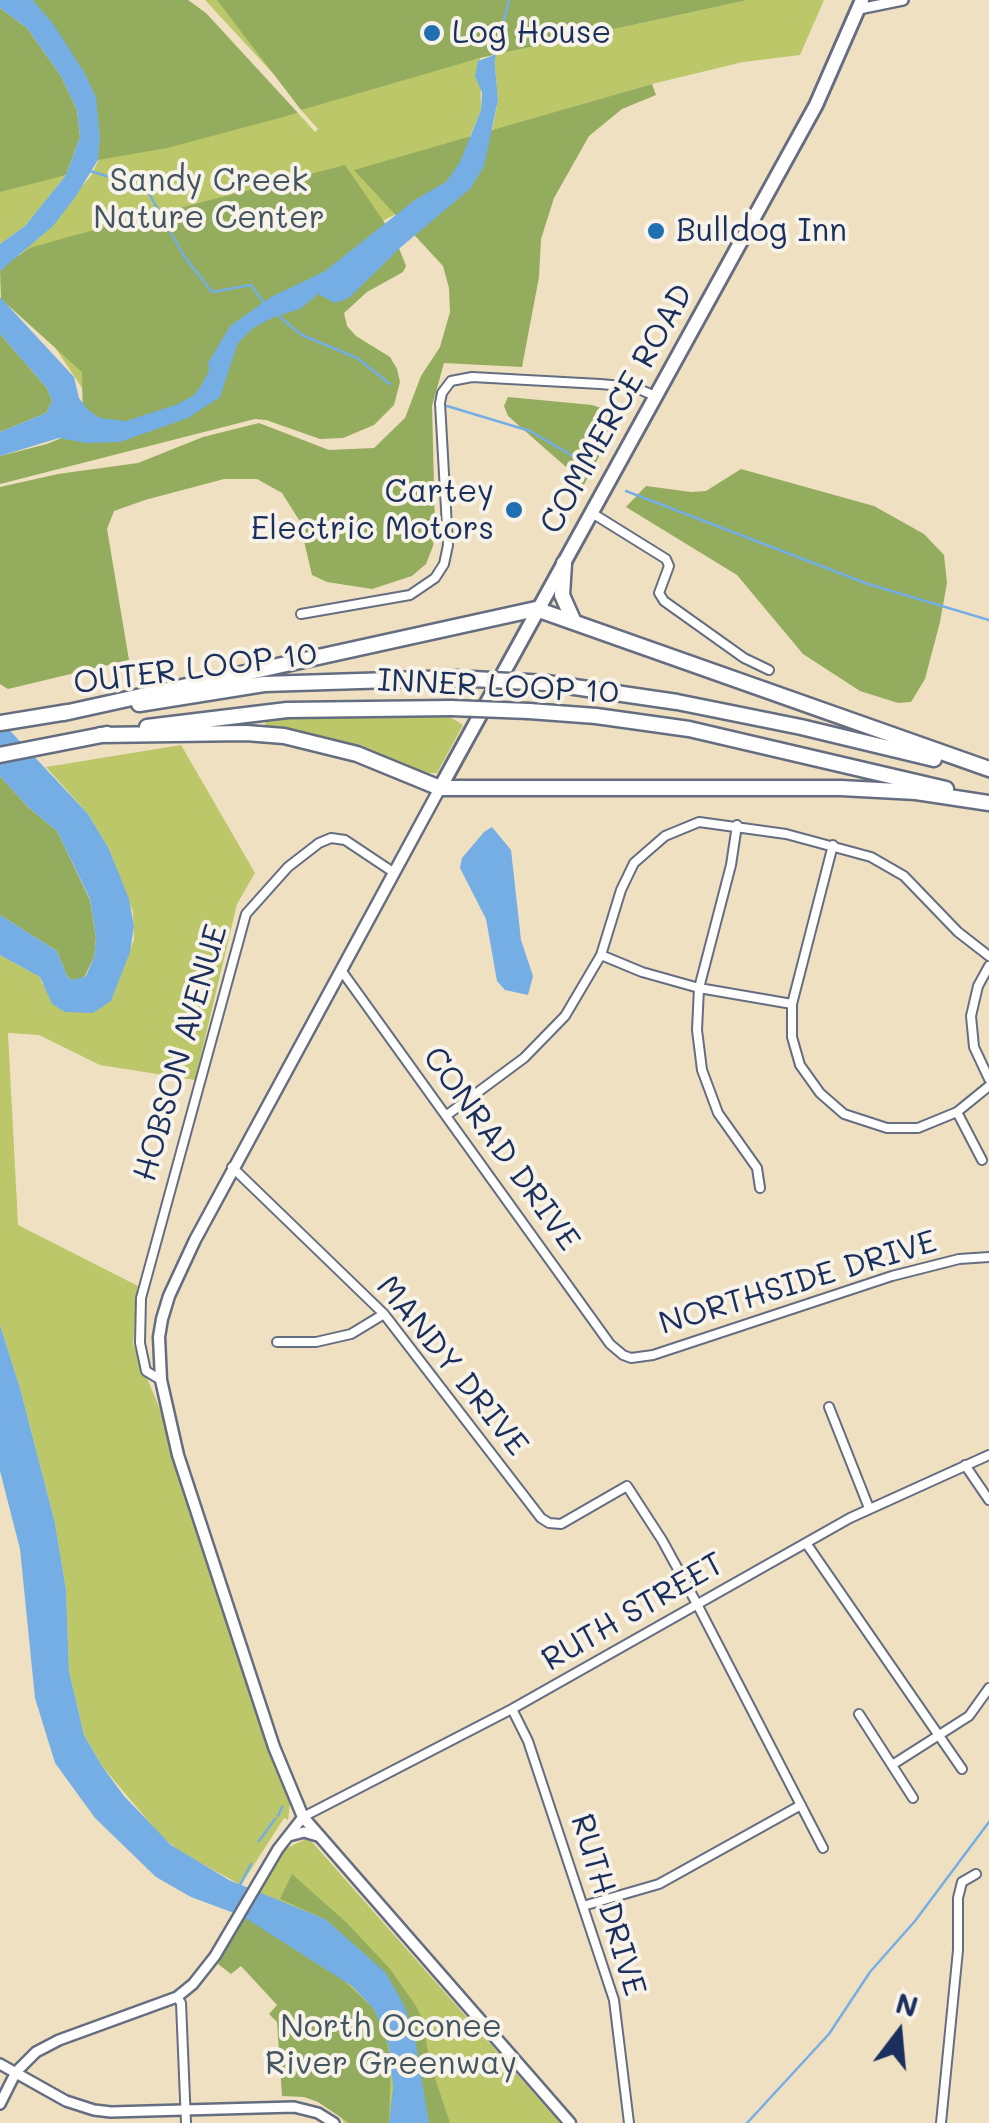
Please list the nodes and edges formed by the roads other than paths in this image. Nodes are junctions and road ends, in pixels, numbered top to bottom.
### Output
1 (903, 0) edge
2 (860, 4) edge
3 (655, 396) junction
4 (592, 514) junction
5 (564, 562) junction
6 (536, 608) junction
7 (300, 614) dead end
8 (574, 622) junction
9 (770, 670) dead end
10 (64, 712) junction
11 (0, 724) edge
12 (100, 735) junction
13 (0, 755) edge
14 (989, 770) edge
15 (440, 788) junction
16 (989, 802) edge
17 (737, 825) junction
18 (833, 845) junction
19 (393, 872) junction
20 (601, 955) junction
21 (989, 956) edge
22 (989, 966) edge
23 (341, 970) junction
24 (699, 988) junction
25 (792, 1004) junction
26 (989, 1082) edge
27 (956, 1112) junction
28 (447, 1115) junction
29 (982, 1160) dead end
30 (232, 1167) junction
31 (760, 1188) dead end
32 (989, 1257) edge
33 (384, 1314) junction
34 (277, 1342) dead end
35 (622, 1355) joint
36 (161, 1380) junction
37 (829, 1407) dead end
38 (989, 1455) edge
39 (966, 1464) junction
40 (989, 1500) edge
41 (869, 1508) junction
42 (806, 1542) junction
43 (698, 1604) junction
44 (989, 1688) edge
45 (512, 1710) junction
46 (859, 1714) dead end
47 (939, 1735) junction
48 (892, 1765) junction
49 (962, 1769) dead end
50 (913, 1798) dead end
51 (802, 1805) junction
52 (303, 1816) junction
53 (286, 1837) junction
54 (321, 1837) junction
55 (823, 1848) dead end
56 (976, 1874) dead end
57 (584, 1906) junction
58 (177, 1997) junction
59 (0, 2064) edge
60 (16, 2072) junction
61 (0, 2104) edge
62 (185, 2110) junction
63 (186, 2123) edge
64 (334, 2123) edge
65 (570, 2123) edge
66 (630, 2123) edge
67 (940, 2123) edge

1 - 2 street
2 - 3 highway, COMMERCE ROAD
3 - 4 highway, COMMERCE ROAD
3 - 7 street
4 - 5 highway, COMMERCE ROAD
4 - 9 street
5 - 6 highway, COMMERCE ROAD
5 - 8 highway
6 - 8 highway
6 - 10 highway
6 - 15 highway, COMMERCE ROAD
8 - 14 highway
10 - 11 highway, OUTER LOOP 10
10 - 14 highway, OUTER LOOP 10, bridge
12 - 13 highway, INNER LOOP 10
12 - 15 highway
12 - 16 highway, INNER LOOP 10, bridge
15 - 16 highway
15 - 19 main road
17 - 18 street
17 - 20 street
17 - 24 street
18 - 21 street
18 - 25 street
19 - 23 main road
19 - 36 street, HOBSON AVENUE
20 - 24 street
20 - 28 street
22 - 26 street
23 - 28 street, CONRAD DRIVE
23 - 30 main road
24 - 25 street
24 - 31 street
25 - 27 street
26 - 27 street
27 - 29 street
28 - 35 street, CONRAD DRIVE
30 - 33 street, MANDY DRIVE
30 - 36 main road
32 - 35 street, NORTHSIDE DRIVE
33 - 34 street
33 - 43 street, MANDY DRIVE
36 - 52 main road
37 - 41 street
38 - 39 street, RUTH STREET
39 - 40 street
39 - 41 street, RUTH STREET
41 - 42 street, RUTH STREET
42 - 43 street, RUTH STREET
42 - 47 street
43 - 45 street, RUTH STREET
43 - 51 street
44 - 47 street
45 - 52 street, RUTH STREET
45 - 57 street, RUTH DRIVE
46 - 48 street
47 - 48 street
47 - 49 street
48 - 50 street
51 - 55 street
51 - 57 street
52 - 53 street
52 - 54 main road
53 - 54 street
53 - 58 street
54 - 65 main road
56 - 67 street
57 - 66 street, RUTH DRIVE
58 - 60 street
58 - 62 street
59 - 60 street
60 - 61 street
60 - 62 street
62 - 63 street
62 - 64 street

